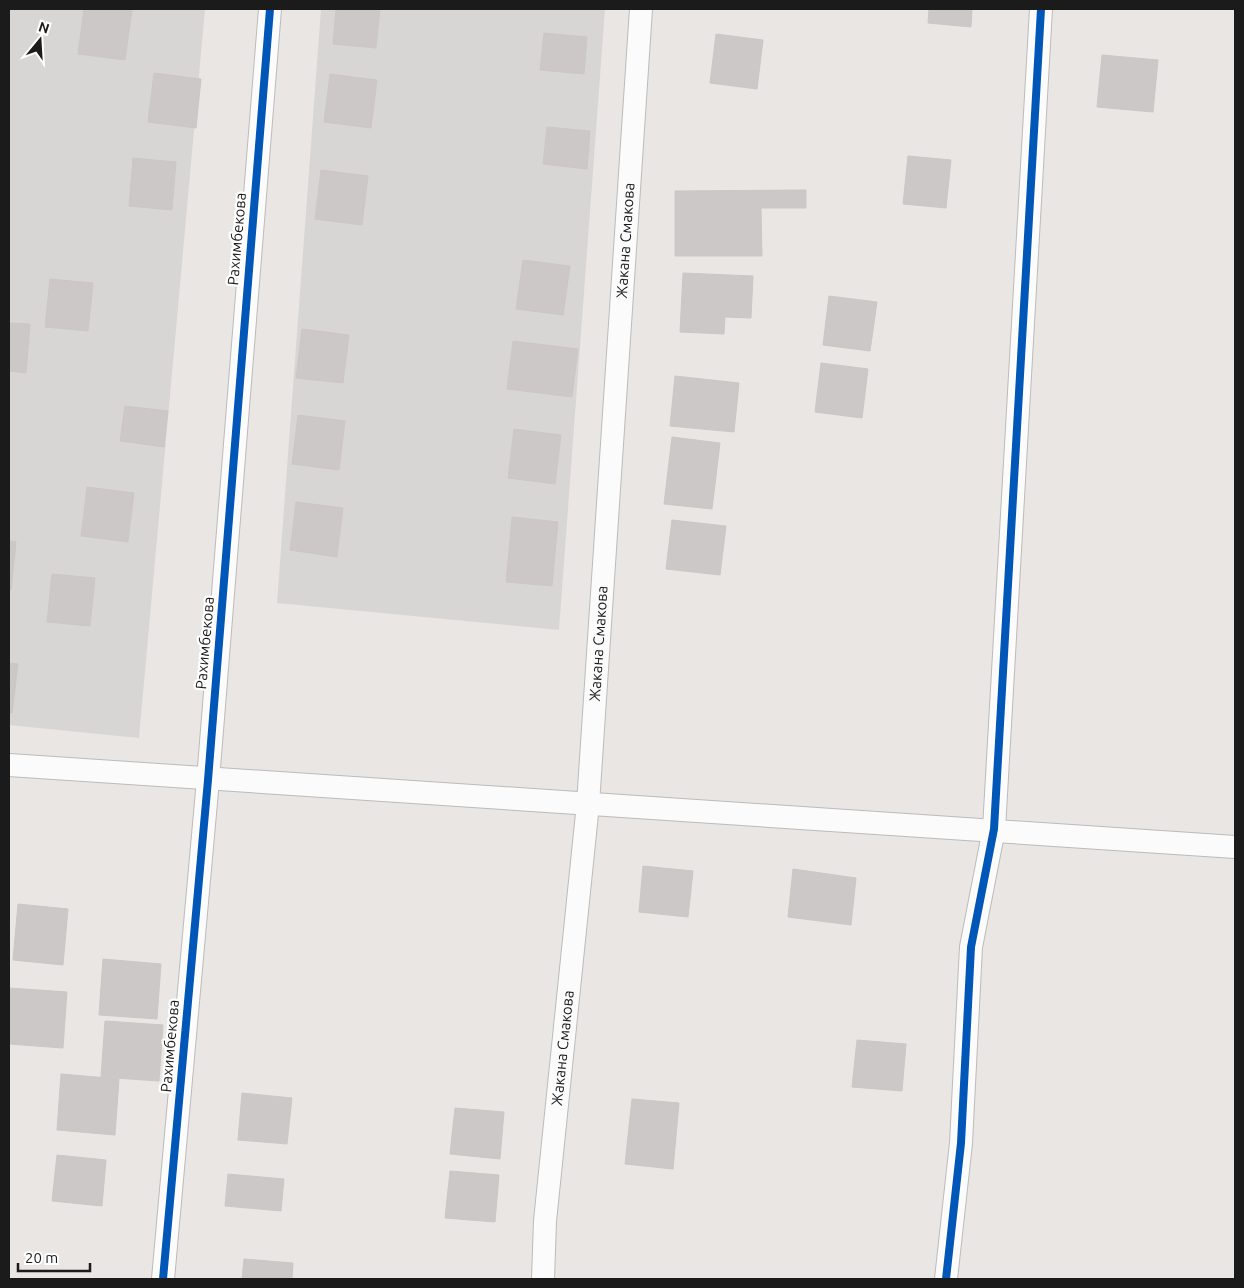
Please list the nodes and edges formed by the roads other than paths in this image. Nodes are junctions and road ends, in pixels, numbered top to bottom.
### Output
1 (270, 9) edge
2 (641, 9) edge
3 (1041, 9) edge
4 (9, 766) edge
5 (208, 780) junction
6 (588, 804) junction
7 (994, 830) junction
8 (1235, 847) edge
9 (163, 1279) edge
10 (543, 1279) edge
11 (946, 1279) edge

1 - 5 street, Рахимбекова
2 - 6 street, Жакана Смакова
3 - 7 street
4 - 5 street
5 - 6 street
5 - 9 street, Рахимбекова
6 - 7 street
6 - 10 street, Жакана Смакова
7 - 8 street
7 - 11 street

